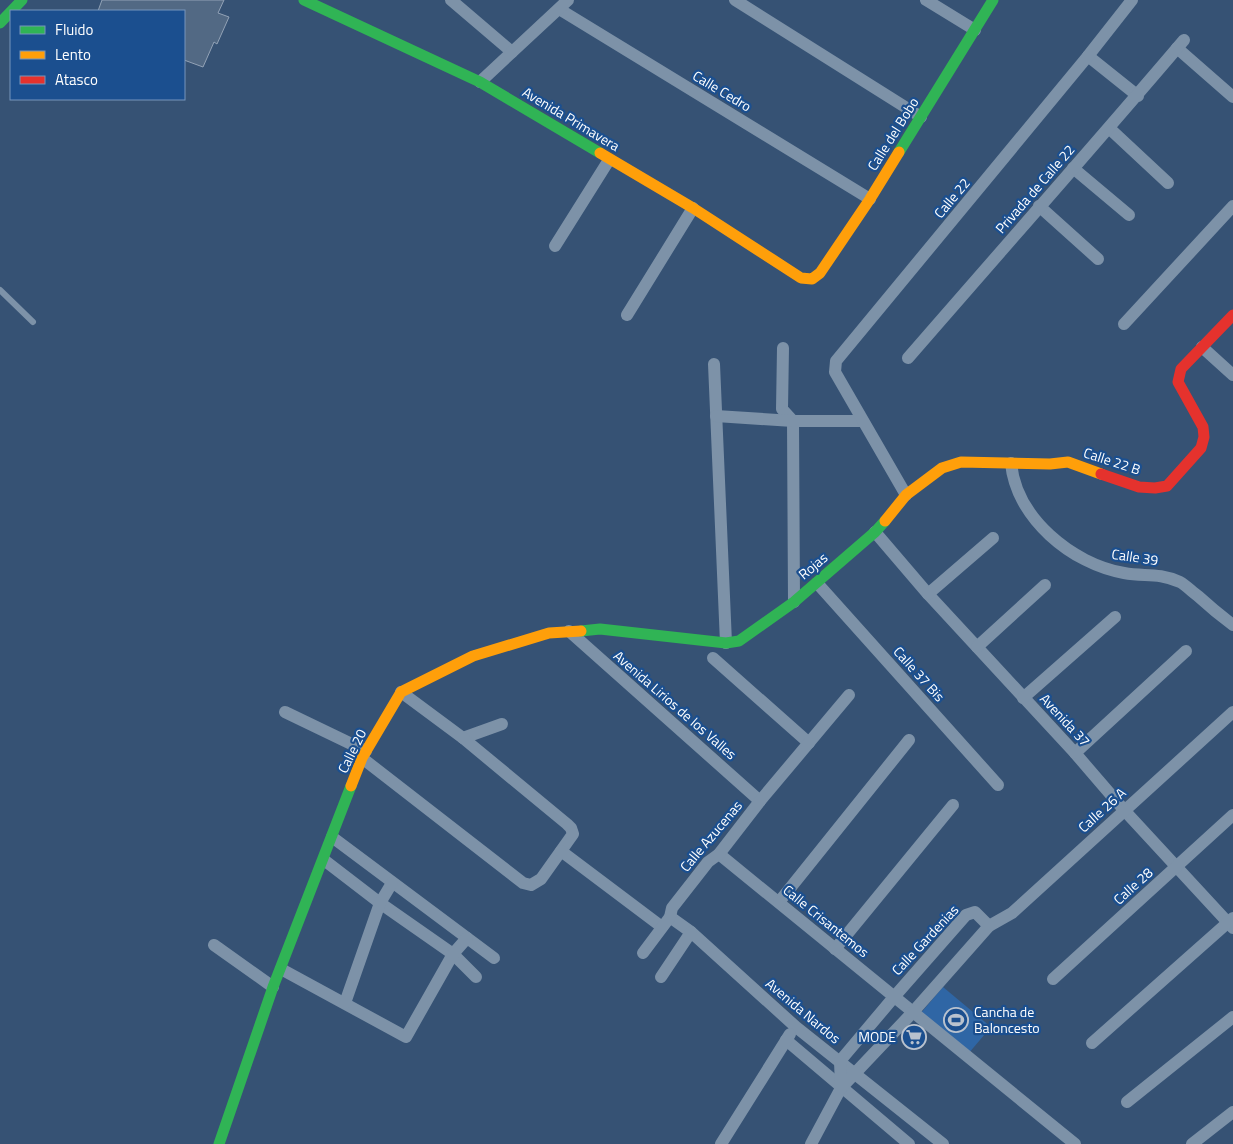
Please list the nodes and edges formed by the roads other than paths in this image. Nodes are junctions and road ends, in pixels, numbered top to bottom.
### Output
1 (22, 0) edge
2 (304, 0) edge
3 (451, 0) edge
4 (734, 0) edge
5 (926, 0) edge
6 (993, 0) edge
7 (1132, 0) edge
8 (564, 4) edge
9 (12, 10) edge
10 (10, 13) edge
11 (0, 23) edge
12 (975, 30) junction
13 (512, 52) junction
14 (1088, 56) junction
15 (480, 82) junction
16 (1138, 96) junction
17 (1233, 96) edge
18 (921, 117) junction
19 (1109, 128) junction
20 (609, 160) junction
21 (1073, 168) junction
22 (1168, 183) dead end
23 (870, 199) junction
24 (1040, 206) junction
25 (1233, 206) edge
26 (693, 208) junction
27 (1129, 215) dead end
28 (555, 246) dead end
29 (1098, 259) dead end
30 (812, 279) joint
31 (0, 290) edge
32 (627, 315) dead end
33 (1233, 315) edge
34 (33, 322) dead end
35 (1124, 324) dead end
36 (1202, 347) junction
37 (783, 348) dead end
38 (908, 358) dead end
39 (714, 364) dead end
40 (1233, 375) edge
41 (716, 416) junction
42 (793, 421) junction
43 (862, 421) junction
44 (1011, 463) junction
45 (906, 495) junction
46 (875, 532) junction
47 (993, 538) dead end
48 (817, 583) junction
49 (1045, 585) dead end
50 (928, 594) junction
51 (794, 602) junction
52 (1115, 617) dead end
53 (1233, 625) edge
54 (569, 631) junction
55 (726, 643) junction
56 (977, 647) junction
57 (1186, 651) dead end
58 (713, 658) dead end
59 (400, 692) junction
60 (849, 695) dead end
61 (1023, 698) junction
62 (285, 712) dead end
63 (1233, 712) edge
64 (502, 724) dead end
65 (463, 738) junction
66 (909, 740) dead end
67 (809, 743) junction
68 (1075, 752) junction
69 (364, 754) junction
70 (998, 785) dead end
71 (760, 800) junction
72 (953, 805) dead end
73 (1124, 810) junction
74 (1233, 815) edge
75 (332, 838) junction
76 (561, 851) junction
77 (720, 854) junction
78 (324, 860) junction
79 (1176, 867) junction
80 (392, 884) junction
81 (779, 902) junction
82 (380, 903) junction
83 (670, 917) junction
84 (1231, 923) edge
85 (988, 926) junction
86 (662, 927) junction
87 (691, 932) junction
88 (467, 938) junction
89 (214, 944) dead end
90 (835, 949) junction
91 (643, 953) dead end
92 (453, 954) junction
93 (494, 958) dead end
94 (281, 968) junction
95 (661, 976) dead end
96 (476, 977) dead end
97 (1052, 979) dead end
98 (273, 987) junction
99 (894, 997) junction
100 (344, 1003) junction
101 (913, 1012) junction
102 (1233, 1017) edge
103 (796, 1026) junction
104 (786, 1040) junction
105 (1092, 1043) dead end
106 (840, 1061) junction
107 (856, 1074) junction
108 (842, 1088) junction
109 (1127, 1102) dead end
110 (1233, 1112) edge
111 (219, 1144) edge
112 (721, 1144) edge
113 (811, 1144) edge
114 (909, 1144) edge
115 (943, 1144) edge
116 (1075, 1144) edge
117 (1192, 1144) edge

1 - 9 street
2 - 15 street, Avenida Primavera
3 - 13 street
4 - 18 street
5 - 12 street
6 - 12 street, Calle del Bobo
7 - 14 street, Calle 22
8 - 13 street
8 - 23 street, Calle Cedro
10 - 11 street
12 - 18 street, Calle del Bobo
13 - 15 street
14 - 16 street
14 - 43 street, Calle 22
15 - 20 street, Avenida Primavera
16 - 17 street, Privada de Calle 22
16 - 19 street, Privada de Calle 22
18 - 23 street, Calle del Bobo
19 - 21 street, Privada de Calle 22
19 - 22 street
20 - 26 street, Avenida Primavera
20 - 28 street
21 - 24 street, Privada de Calle 22
21 - 27 street
23 - 30 street, Calle del Bobo
24 - 29 street
24 - 38 street, Privada de Calle 22
25 - 35 street
26 - 30 street, Avenida Primavera
26 - 32 street
31 - 34 lane
33 - 36 street, Calle 22 B
36 - 40 street
36 - 44 street, Calle 22 B
37 - 42 street
39 - 41 street
41 - 42 street
41 - 55 street
42 - 43 street
42 - 51 street
43 - 45 street, Calle 22
44 - 45 street, Calle 22 B
44 - 53 street, Calle 39
45 - 46 street, Rojas
46 - 48 street, Rojas
46 - 50 street, Avenida 37
47 - 50 street
48 - 51 street, Rojas
48 - 70 street, Calle 37 Bis
49 - 56 street
50 - 56 street, Avenida 37
51 - 55 street, Rojas
52 - 61 street
54 - 55 street
54 - 59 street
54 - 71 street, Avenida Lirios de los Valles
56 - 61 street, Avenida 37
57 - 68 street
58 - 67 street
59 - 65 street
59 - 69 street, Calle 20
60 - 67 street, Calle Azucenas
61 - 68 street, Avenida 37
62 - 69 street
63 - 73 street, Calle 26 A
64 - 65 street
65 - 76 street
66 - 81 street
67 - 71 street, Calle Azucenas
68 - 73 street, Avenida 37
69 - 75 street, Calle 20
69 - 76 street
71 - 77 street, Calle Azucenas
72 - 90 street
73 - 79 street, Avenida 37
73 - 85 street, Calle 26 A
74 - 79 street, Calle 28
75 - 78 street, Calle 20
75 - 80 street
76 - 86 street
77 - 81 street, Calle Crisantemos
77 - 83 street, Calle Azucenas
78 - 82 street
78 - 94 street, Calle 20
79 - 84 street, Avenida 37
79 - 97 street, Calle 28
80 - 82 street
80 - 88 street
81 - 90 street, Calle Crisantemos
82 - 92 street
82 - 100 street
83 - 86 street, Calle Azucenas
83 - 87 street, Avenida Nardos
84 - 105 street
85 - 99 street, Calle Gardenias
85 - 101 street
86 - 91 street, Calle Azucenas
87 - 95 street
87 - 103 street, Avenida Nardos
88 - 92 street
88 - 93 street
89 - 98 street
90 - 99 street, Calle Crisantemos
92 - 96 street
92 - 100 street
94 - 98 street, Calle 20
94 - 100 street
98 - 111 street, Calle 20
99 - 101 street, Calle Crisantemos
99 - 106 street, Calle Gardenias
101 - 107 street
101 - 116 street, Calle Crisantemos
102 - 109 street
103 - 104 street
103 - 106 street, Avenida Nardos
104 - 108 street
104 - 112 street
106 - 107 street, Avenida Nardos
106 - 108 street
107 - 108 street
107 - 115 street, Avenida Nardos
108 - 113 street
108 - 114 street
110 - 117 street

